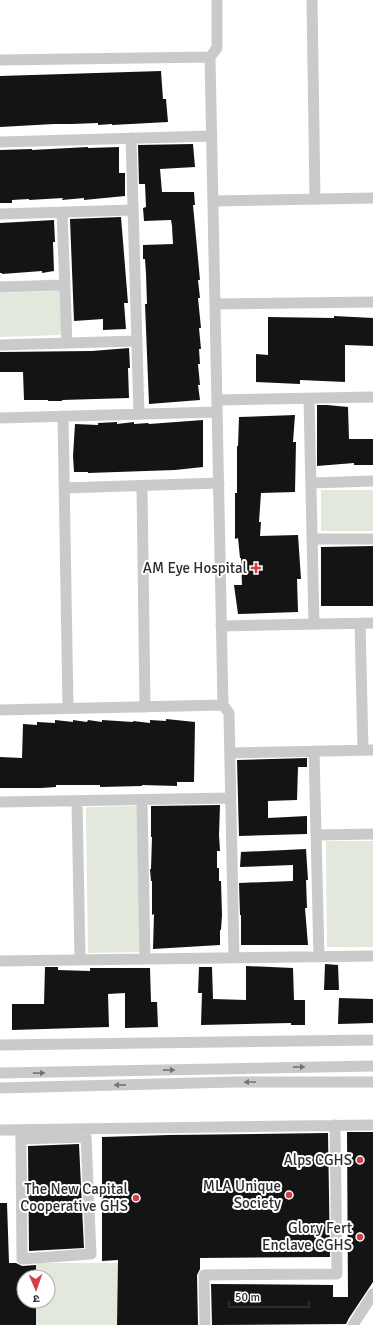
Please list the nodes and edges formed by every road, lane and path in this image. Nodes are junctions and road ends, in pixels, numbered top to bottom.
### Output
1 (217, 0) edge
2 (312, 0) edge
3 (210, 57) junction
4 (0, 60) edge
5 (212, 136) junction
6 (131, 138) junction
7 (0, 142) edge
8 (373, 198) edge
9 (315, 199) junction
10 (213, 201) junction
11 (133, 210) junction
12 (62, 212) junction
13 (0, 214) edge
14 (64, 285) junction
15 (0, 287) edge
16 (373, 302) edge
17 (215, 304) junction
18 (137, 341) junction
19 (67, 343) junction
20 (0, 345) edge
21 (373, 398) edge
22 (309, 399) junction
23 (217, 406) junction
24 (139, 414) junction
25 (63, 416) junction
26 (0, 418) edge
27 (373, 481) edge
28 (219, 483) junction
29 (311, 483) junction
30 (142, 486) junction
31 (64, 488) junction
32 (312, 539) junction
33 (373, 539) edge
34 (360, 623) junction
35 (373, 623) edge
36 (314, 624) junction
37 (221, 626) junction
38 (223, 705) junction
39 (145, 707) junction
40 (68, 708) junction
41 (0, 710) edge
42 (368, 750) edge
43 (314, 751) junction
44 (230, 753) junction
45 (231, 798) junction
46 (142, 800) junction
47 (78, 801) junction
48 (0, 802) edge
49 (373, 834) edge
50 (316, 835) junction
51 (373, 956) edge
52 (319, 957) junction
53 (234, 958) junction
54 (145, 959) junction
55 (80, 960) junction
56 (0, 961) edge
57 (373, 1040) edge
58 (0, 1045) edge
59 (373, 1066) edge
60 (0, 1074) edge
61 (373, 1082) edge
62 (0, 1088) edge
63 (335, 1125) junction
64 (373, 1125) edge
65 (0, 1130) edge
66 (20, 1134) junction
67 (373, 1294) edge
68 (205, 1325) edge
69 (353, 1325) edge

1 - 3 street
2 - 9 street
3 - 4 street
3 - 5 street
5 - 6 street
5 - 10 street
6 - 7 street
6 - 11 street
8 - 9 street
9 - 10 street
10 - 17 street
11 - 12 street
11 - 18 street
12 - 13 street
12 - 14 street
14 - 15 street
14 - 19 street
16 - 17 street
17 - 23 street
18 - 19 street
18 - 24 street
19 - 20 street
21 - 22 street
22 - 23 street
22 - 29 street
23 - 24 street
23 - 28 street
24 - 25 street
25 - 26 street
25 - 31 street
27 - 29 street
28 - 30 street
28 - 37 street
29 - 32 street
30 - 31 street
30 - 39 street
31 - 40 street
32 - 33 street
32 - 36 street
34 - 35 street
34 - 36 street
34 - 42 street
36 - 37 street
37 - 38 street
38 - 39 street
38 - 44 street
39 - 40 street
40 - 41 street
42 - 43 street
43 - 44 street
43 - 50 street
44 - 45 street
45 - 46 street
45 - 53 street
46 - 47 street
46 - 54 street
47 - 48 street
47 - 55 street
49 - 50 street
50 - 52 street
51 - 52 street
52 - 53 street
53 - 54 street
54 - 55 street
55 - 56 street
57 - 58 street
60 -> 59 street
61 -> 62 street
63 - 64 street
63 - 66 street
63 - 68 street
65 - 66 street
66 - 66 street
67 - 69 street

